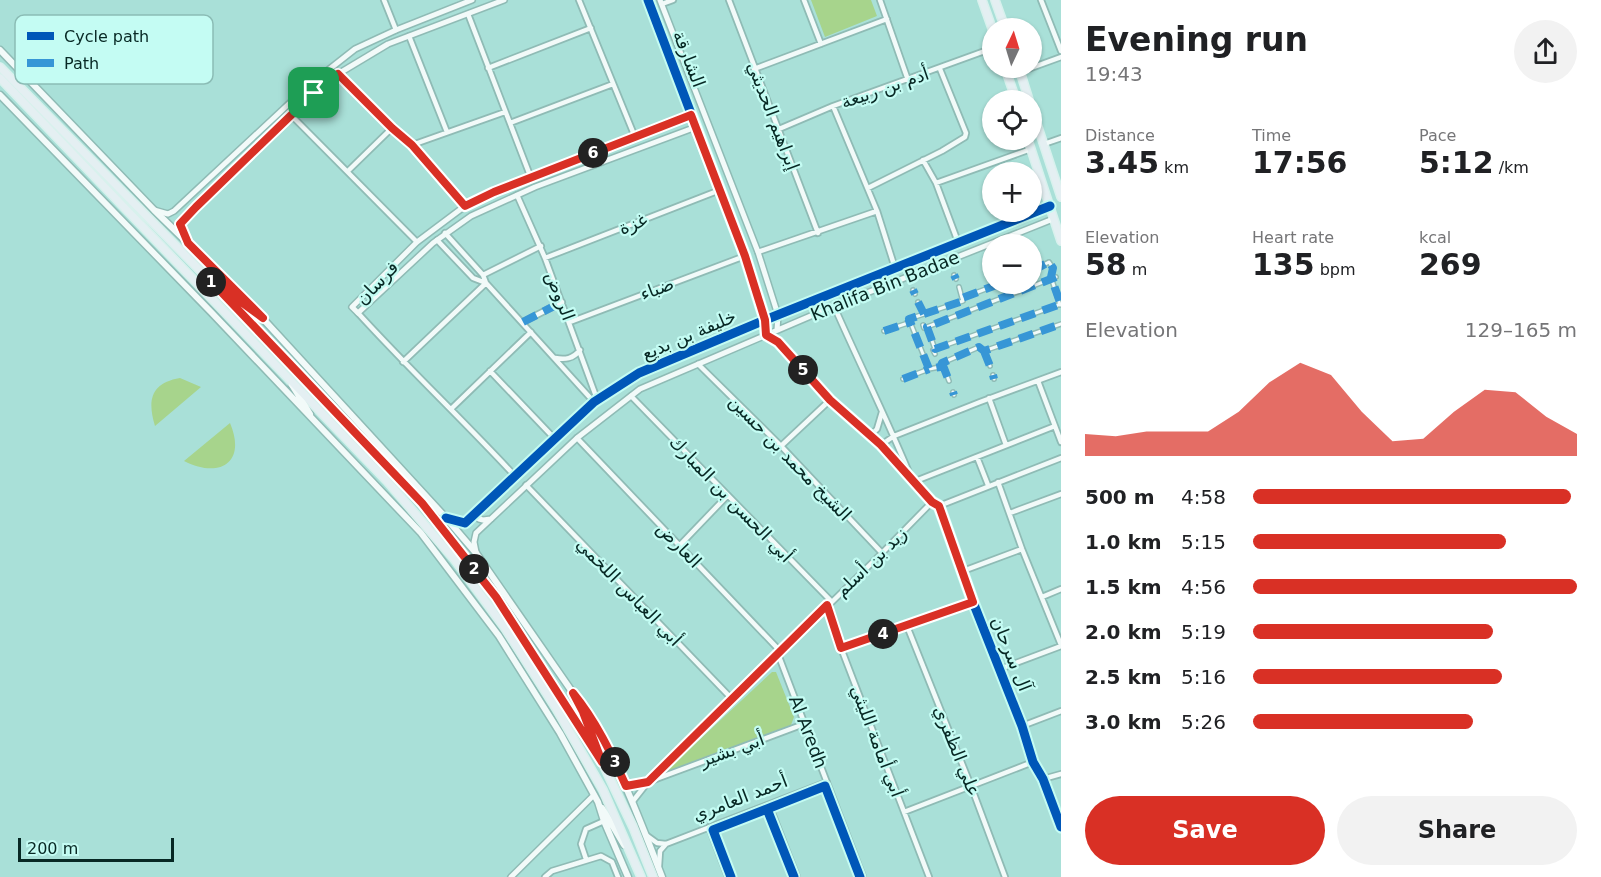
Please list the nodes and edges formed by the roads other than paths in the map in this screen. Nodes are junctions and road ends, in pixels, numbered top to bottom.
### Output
1 (384, 0) edge
2 (472, 0) edge
3 (504, 0) edge
4 (579, 0) edge
5 (648, 0) edge
6 (673, 0) edge
7 (729, 0) edge
8 (804, 0) edge
9 (880, 0) edge
10 (982, 0) edge
11 (995, 0) edge
12 (1041, 0) edge
13 (661, 2) edge
14 (468, 14) junction
15 (988, 18) edge
16 (1001, 18) edge
17 (887, 19) junction
18 (591, 28) junction
19 (396, 30) junction
20 (409, 36) junction
21 (822, 44) junction
22 (0, 50) edge
23 (1061, 51) edge
24 (982, 52) edge
25 (1061, 57) edge
26 (1042, 63) edge
27 (15, 66) edge
28 (684, 66) junction
29 (0, 67) edge
30 (488, 68) junction
31 (675, 69) junction
32 (754, 69) junction
33 (940, 69) junction
34 (338, 74) junction
35 (0, 78) edge
36 (908, 80) junction
37 (15, 82) edge
38 (17, 84) edge
39 (33, 84) edge
40 (613, 84) junction
41 (0, 95) edge
42 (833, 106) junction
43 (505, 112) junction
44 (291, 115) junction
45 (691, 115) junction
46 (510, 123) junction
47 (696, 127) junction
48 (392, 128) junction
49 (779, 129) junction
50 (447, 132) junction
51 (635, 137) junction
52 (1042, 138) edge
53 (1061, 138) edge
54 (1044, 144) junction
55 (412, 145) junction
56 (1029, 150) edge
57 (1032, 150) edge
58 (923, 160) junction
59 (349, 171) junction
60 (531, 178) junction
61 (936, 183) junction
62 (1058, 183) edge
63 (868, 188) junction
64 (720, 190) junction
65 (517, 195) junction
66 (1061, 197) edge
67 (186, 199) junction
68 (465, 206) junction
69 (1050, 206) junction
70 (196, 207) junction
71 (1042, 209) edge
72 (154, 210) junction
73 (877, 211) junction
74 (1053, 219) junction
75 (1010, 222) edge
76 (1032, 222) edge
77 (1031, 227) junction
78 (436, 229) junction
79 (818, 233) junction
80 (441, 237) junction
81 (1061, 241) edge
82 (417, 242) junction
83 (958, 242) junction
84 (188, 243) junction
85 (541, 246) junction
86 (758, 252) junction
87 (745, 256) junction
88 (545, 258) junction
89 (1042, 266) edge
90 (895, 268) junction
91 (483, 275) junction
92 (207, 277) junction
93 (1056, 277) dead end
94 (1051, 279) junction
95 (1042, 282) edge
96 (486, 283) junction
97 (958, 287) dead end
98 (982, 291) edge
99 (1008, 294) edge
100 (962, 298) junction
101 (562, 302) junction
102 (918, 302) dead end
103 (1061, 304) edge
104 (834, 306) junction
105 (358, 313) junction
106 (778, 315) junction
107 (921, 316) junction
108 (263, 318) junction
109 (765, 320) junction
110 (523, 322) junction
111 (570, 322) junction
112 (910, 322) junction
113 (1061, 324) edge
114 (777, 330) junction
115 (531, 332) junction
116 (884, 332) dead end
117 (1020, 332) dead end
118 (766, 335) junction
119 (1022, 338) junction
120 (778, 342) junction
121 (935, 349) junction
122 (580, 350) junction
123 (984, 351) junction
124 (935, 354) dead end
125 (555, 358) junction
126 (403, 362) junction
127 (698, 363) junction
128 (940, 364) junction
129 (990, 366) dead end
130 (929, 369) junction
131 (490, 371) junction
132 (283, 372) junction
133 (1061, 372) edge
134 (903, 379) dead end
135 (949, 381) dead end
136 (1038, 381) junction
137 (631, 396) junction
138 (989, 398) junction
139 (595, 400) junction
140 (830, 400) junction
141 (451, 408) junction
142 (882, 412) junction
143 (312, 419) junction
144 (1055, 426) junction
145 (870, 436) junction
146 (894, 436) junction
147 (554, 438) junction
148 (577, 438) junction
149 (1061, 442) edge
150 (881, 445) junction
151 (1006, 445) junction
152 (781, 446) junction
153 (976, 457) junction
154 (1061, 458) edge
155 (514, 474) junction
156 (913, 482) junction
157 (998, 482) junction
158 (526, 485) junction
159 (988, 485) junction
160 (1061, 494) edge
161 (727, 496) junction
162 (932, 502) junction
163 (939, 506) junction
164 (478, 509) junction
165 (1010, 513) junction
166 (446, 518) junction
167 (491, 519) junction
168 (680, 545) junction
169 (1022, 549) junction
170 (476, 554) junction
171 (882, 554) junction
172 (963, 571) junction
173 (1061, 589) edge
174 (1042, 597) junction
175 (973, 602) junction
176 (829, 603) junction
177 (907, 626) junction
178 (1061, 646) edge
179 (841, 648) junction
180 (779, 653) junction
181 (1000, 669) junction
182 (573, 693) junction
183 (732, 699) junction
184 (1061, 711) edge
185 (804, 724) junction
186 (1022, 726) junction
187 (602, 762) junction
188 (1033, 762) junction
189 (1061, 774) edge
190 (1043, 779) junction
191 (648, 782) junction
192 (827, 782) junction
193 (626, 786) junction
194 (971, 786) junction
195 (594, 795) junction
196 (633, 801) junction
197 (598, 802) junction
198 (769, 805) junction
199 (904, 812) junction
200 (604, 821) junction
201 (709, 827) junction
202 (1061, 827) edge
203 (646, 835) junction
204 (666, 844) junction
205 (586, 859) junction
206 (659, 869) junction
207 (640, 875) edge
208 (511, 877) edge
209 (545, 877) edge
210 (618, 877) edge
211 (628, 877) edge
212 (653, 877) edge
213 (662, 877) edge
214 (728, 877) edge
215 (797, 877) edge
216 (863, 877) edge
217 (929, 877) edge
218 (1005, 877) edge

1 - 19 street
2 - 19 street
3 - 14 street
4 - 18 street
5 - 31 street, الشارقة
6 - 13 street
7 - 32 street, إبراهيم الحديثي
8 - 21 street
9 - 17 street
10 - 15 main road
11 - 16 main road
12 - 23 street
13 - 28 street, الشارقة
14 - 20 street
14 - 30 street
17 - 21 street
17 - 36 street
18 - 30 street
18 - 40 street
19 - 67 street
20 - 34 street
20 - 50 street
21 - 32 street
22 - 27 main road
24 - 33 street, أدم بن ربيعة
25 - 26 street
28 - 31 street
28 - 86 street, الشارقة
29 - 37 main road
30 - 43 street
31 - 45 street, الشارقة
32 - 49 street, إبراهيم الحديثي
33 - 36 street, أدم بن ربيعة
33 - 58 street
34 - 44 street
34 - 48 street
35 - 132 main road
36 - 42 street, أدم بن ربيعة
38 - 92 main road
39 - 72 main road
40 - 46 street
40 - 51 street
41 - 143 main road
42 - 49 street, أدم بن ربيعة
42 - 63 street
43 - 46 street
43 - 50 street
44 - 59 street
44 - 70 street
45 - 47 street, الشارقة
45 - 51 street, فرسان
46 - 60 street
47 - 64 street, الشارقة
47 - 65 street, فرسان
48 - 55 street
48 - 59 street
49 - 79 street, إبراهيم الحديثي
50 - 55 street
51 - 60 street, فرسان
52 - 54 main road
53 - 54 street
54 - 62 main road
55 - 68 street
56 - 61 street
57 - 69 main road
58 - 61 street
58 - 63 street
59 - 82 street
60 - 68 street, فرسان
61 - 83 street
62 - 66 main road
63 - 73 street
64 - 87 street, الشارقة
64 - 88 street, غزة
65 - 80 street, فرسان
65 - 85 street, الروض
67 - 70 street
67 - 72 street
68 - 78 street, فرسان
69 - 71 street, خليفة بن بديع
69 - 74 main road
70 - 84 street
72 - 84 main road
73 - 79 street
73 - 90 street
74 - 77 street, Khalifa Bin Badae
74 - 81 main road
75 - 83 street, خليفة بن بديع
76 - 77 street
77 - 104 street, Khalifa Bin Badae
78 - 80 street
78 - 82 street, فرسان
79 - 86 street
80 - 91 street
80 - 96 street
80 - 105 street, فرسان
82 - 105 street, فرسان
83 - 90 street, خليفة بن بديع
84 - 108 main road
85 - 88 street, الروض
85 - 91 street
86 - 106 street, الشارقة
87 - 109 street, الشارقة
87 - 111 street, ضباء
88 - 101 street, الروض
89 - 94 street
90 - 106 street, خليفة بن بديع
91 - 96 street
92 - 108 main road
92 - 187 main road
93 - 94 street
94 - 95 street
94 - 103 street
96 - 110 street
96 - 126 street
97 - 100 street
98 - 100 street
99 - 121 street
100 - 107 street
101 - 110 street
101 - 111 street, الروض
102 - 107 street
103 - 121 street
104 - 114 street, Khalifa Bin Badae
104 - 142 street
105 - 126 street
106 - 109 street, خليفة بن بديع
106 - 114 street, الشارقة
107 - 112 street
108 - 166 main road
109 - 118 street, الشارقة
109 - 139 street, خليفة بن بديع
110 - 115 street
111 - 122 street, الروض
112 - 116 street
112 - 130 street
113 - 119 street
114 - 118 street, Khalifa Bin Badae
114 - 120 street
115 - 125 street
115 - 131 street
117 - 119 street
118 - 120 street
118 - 127 street, Khalifa Bin Badae
119 - 123 street
120 - 140 street
121 - 124 street
122 - 125 street
122 - 139 street, الروض
123 - 128 street
123 - 129 street
125 - 139 street
126 - 141 street
127 - 137 street, Khalifa Bin Badae
127 - 152 street, الشيخ محمد بن حسين
128 - 130 street
128 - 135 street
130 - 134 street
131 - 141 street
131 - 147 street
132 - 143 main road
132 - 207 main road
133 - 136 street
136 - 138 street
136 - 144 street
137 - 148 street, Khalifa Bin Badae
137 - 161 street, أبي الحسن بن المبارك
138 - 146 street
138 - 151 street
139 - 147 street, خليفة بن بديع
140 - 145 street
140 - 152 street
141 - 155 street
142 - 145 street
142 - 146 street
143 - 195 main road
144 - 149 street
144 - 151 street
145 - 150 street
146 - 150 street
146 - 156 street
147 - 155 street, خليفة بن بديع
148 - 158 street, Khalifa Bin Badae
148 - 168 street, العارض
150 - 156 street
151 - 153 street
152 - 171 street, الشيخ محمد بن حسين
153 - 156 street
153 - 159 street
154 - 157 street
155 - 164 street, خليفة بن بديع
156 - 162 street
157 - 159 street
157 - 165 street
158 - 167 street, Khalifa Bin Badae
158 - 183 street, أبي العباس اللخمي
159 - 163 street
160 - 165 street
161 - 168 street
161 - 176 street, أبي الحسن بن المبارك
162 - 163 street
162 - 171 street, زيد بن أسلم
163 - 172 street, آل سرحان
164 - 166 street, خليفة بن بديع
164 - 167 street
165 - 169 street
166 - 170 main road
167 - 170 street, Khalifa Bin Badae
168 - 180 street, العارض
169 - 172 street
169 - 174 street
170 - 182 main road
171 - 176 street, زيد بن أسلم
172 - 175 street, آل سرحان
173 - 174 street
174 - 178 street
175 - 177 street
175 - 181 street, آل سرحان
176 - 179 street, أبي أمامة الليثي
176 - 180 street, زيد بن أسلم
177 - 179 street
177 - 194 street, علي الظفري
178 - 181 street
179 - 199 street, أبي أمامة الليثي
180 - 183 street, زيد بن أسلم
180 - 185 street, Al Aredh
181 - 186 street, آل سرحان
182 - 187 main road
182 - 193 main road
183 - 191 street, زيد بن أسلم
184 - 186 street
185 - 191 street, أبي بشير
185 - 192 street, Al Aredh
186 - 188 street, آل سرحان
187 - 212 main road
188 - 190 street, آل سرحان
188 - 194 street
189 - 190 street
190 - 202 street, آل سرحان
191 - 193 street, أبي بشير
191 - 196 street, زيد بن أسلم
192 - 198 street, أحمد العامري
192 - 216 street, Al Aredh
193 - 196 main road
194 - 199 street
194 - 218 street, علي الظفري
195 - 197 main road
195 - 208 street
196 - 203 main road
197 - 200 main road
197 - 207 main road
198 - 201 street, أحمد العامري
198 - 215 street
199 - 217 street, أبي أمامة الليثي
200 - 205 street
200 - 211 main road
201 - 204 street, أحمد العامري
201 - 214 street
203 - 204 street
203 - 206 main road
204 - 206 street
205 - 209 street
205 - 210 street
206 - 213 main road

